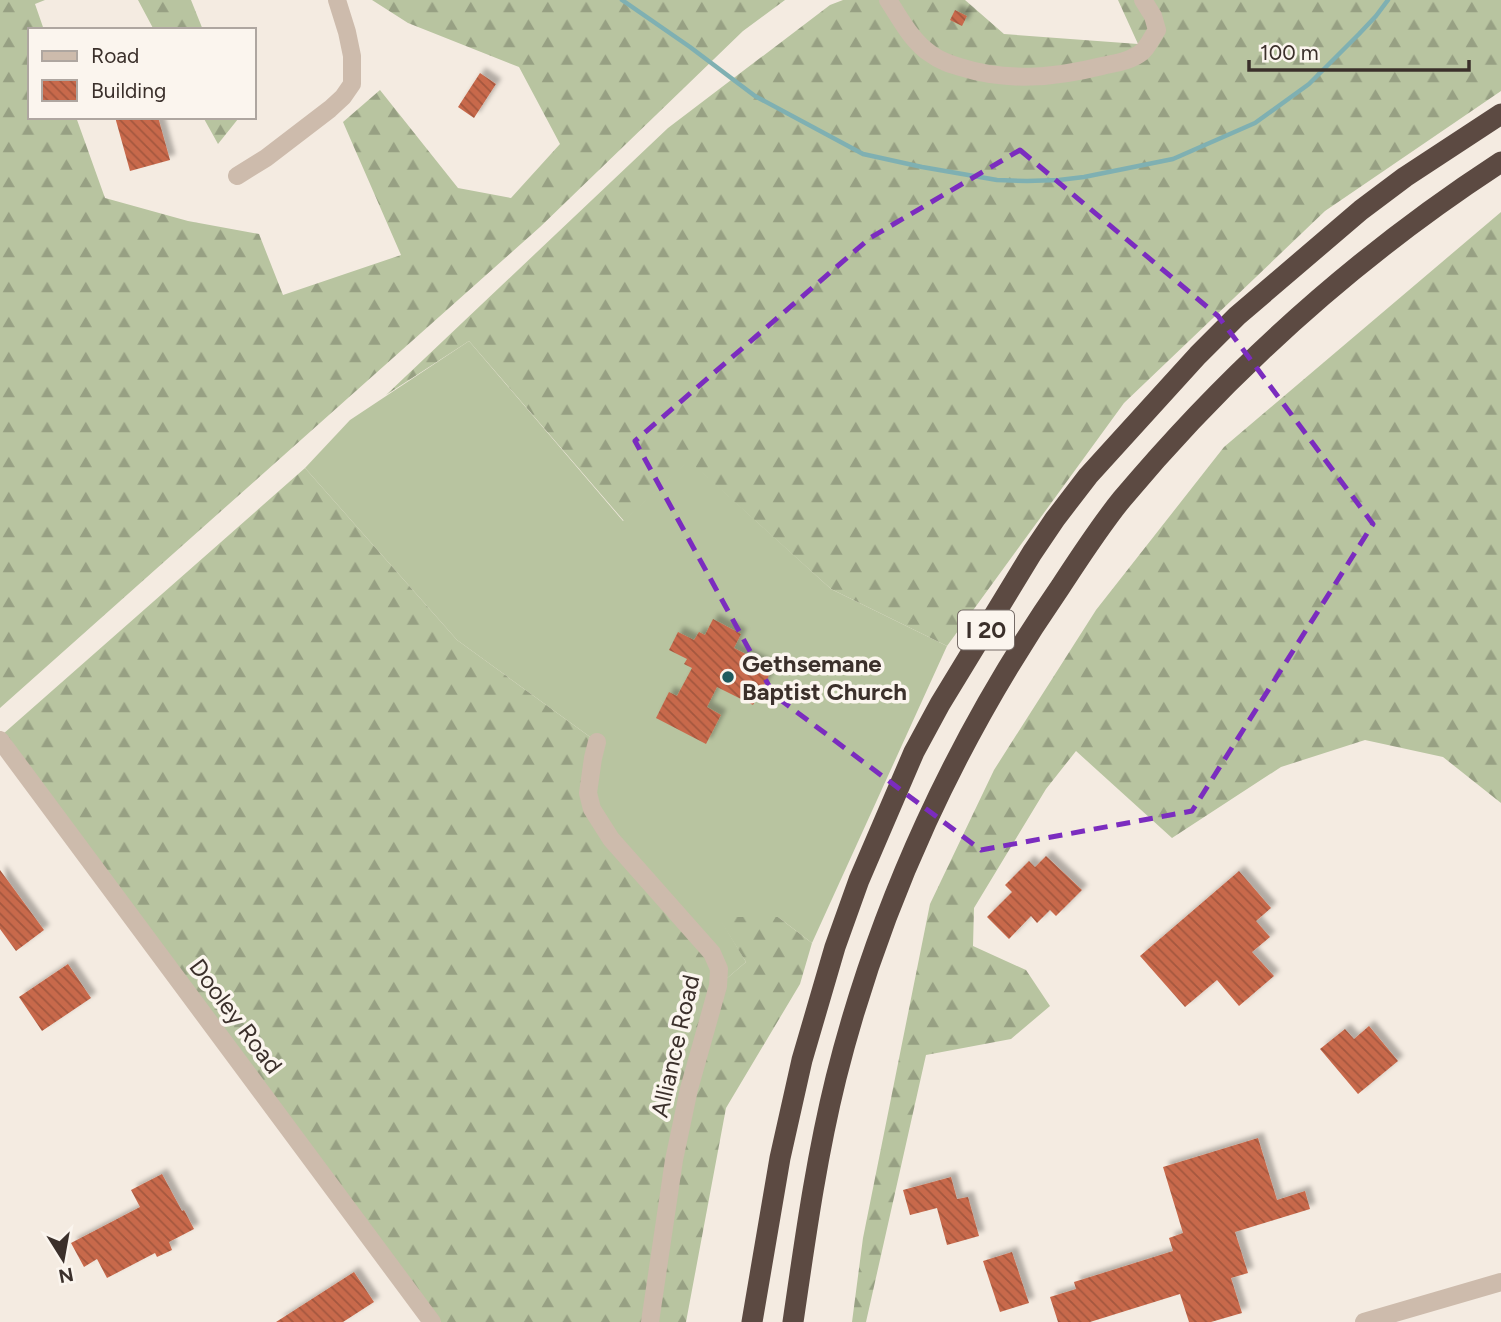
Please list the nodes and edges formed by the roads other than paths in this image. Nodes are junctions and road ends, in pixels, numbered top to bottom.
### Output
1 (337, 0) edge
2 (888, 0) edge
3 (1143, 0) edge
4 (1501, 114) edge
5 (1501, 162) edge
6 (237, 176) dead end
7 (0, 740) edge
8 (597, 742) dead end
9 (1501, 1282) edge
10 (432, 1322) edge
11 (650, 1322) edge
12 (752, 1322) edge
13 (793, 1322) edge
14 (1364, 1322) edge

1 - 6 street
2 - 3 street
4 - 12 highway, I 20
5 - 13 highway, I 20
7 - 10 street, Dooley Road
8 - 11 street, Alliance Road
9 - 14 street

